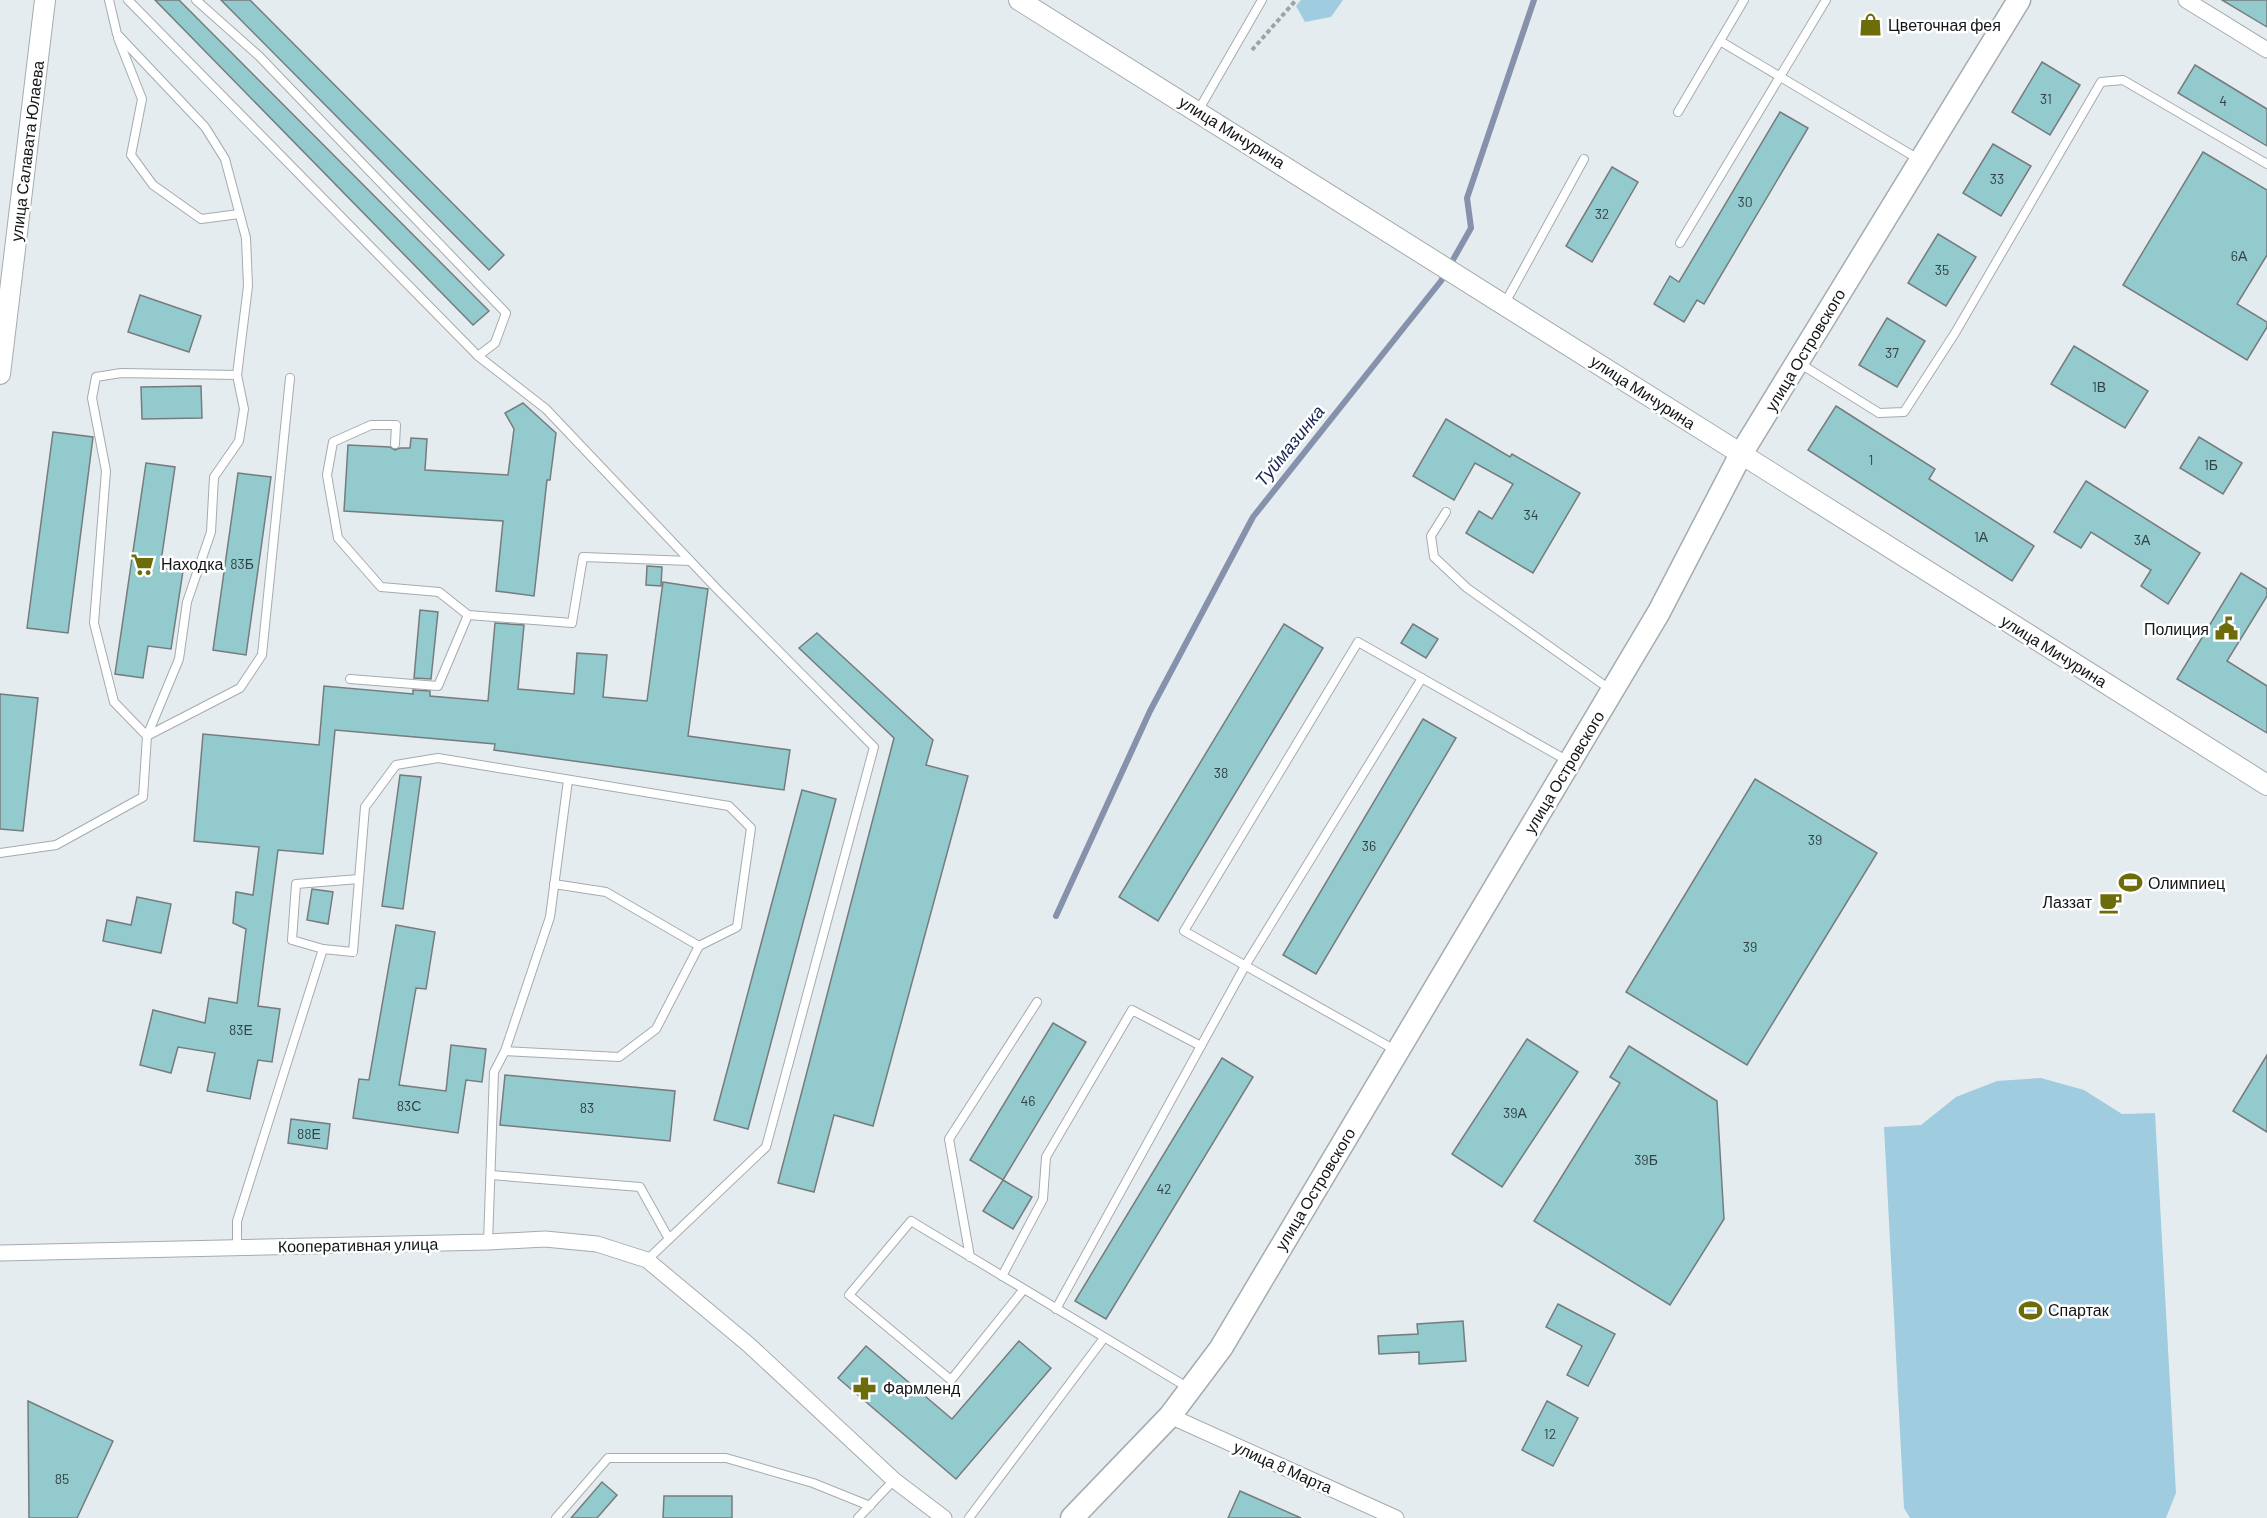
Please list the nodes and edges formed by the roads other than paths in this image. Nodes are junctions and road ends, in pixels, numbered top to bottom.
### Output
1 (45, 0) edge
2 (109, 0) edge
3 (128, 0) edge
4 (196, 0) edge
5 (1019, 0) edge
6 (1262, 0) edge
7 (1744, 0) edge
8 (1826, 0) edge
9 (2019, 0) edge
10 (2186, 0) edge
11 (117, 34) junction
12 (1720, 41) junction
13 (2267, 50) edge
14 (1780, 77) junction
15 (1198, 111) junction
16 (1678, 112) dead end
17 (1584, 159) dead end
18 (1921, 160) junction
19 (2267, 164) edge
20 (239, 214) junction
21 (1680, 243) dead end
22 (1505, 303) junction
23 (478, 356) junction
24 (1797, 362) junction
25 (0, 374) edge
26 (237, 375) junction
27 (290, 378) dead end
28 (394, 444) dead end
29 (1741, 454) junction
30 (1446, 512) dead end
31 (690, 561) junction
32 (468, 615) junction
33 (1422, 678) junction
34 (350, 679) dead end
35 (1612, 691) junction
36 (147, 736) junction
37 (1570, 762) junction
38 (568, 780) junction
39 (2267, 784) edge
40 (0, 853) edge
41 (359, 879) junction
42 (554, 884) junction
43 (699, 946) junction
44 (323, 949) junction
45 (1245, 966) junction
46 (1037, 1002) dead end
47 (1201, 1046) junction
48 (505, 1051) junction
49 (1397, 1051) junction
50 (491, 1175) junction
51 (669, 1239) junction
52 (488, 1242) junction
53 (237, 1248) junction
54 (0, 1253) edge
55 (970, 1257) junction
56 (647, 1260) junction
57 (1002, 1276) junction
58 (1024, 1289) junction
59 (1056, 1309) junction
60 (1104, 1338) junction
61 (1191, 1390) junction
62 (1170, 1416) junction
63 (894, 1480) junction
64 (870, 1506) junction
65 (556, 1518) edge
66 (858, 1518) edge
67 (944, 1518) edge
68 (969, 1518) edge
69 (1072, 1518) edge
70 (1396, 1518) edge

1 - 25 street, улица Салавата Юлаева
2 - 11 lane
3 - 23 lane
4 - 23 lane
5 - 15 street, улица Мичурина
6 - 15 lane
7 - 12 lane
8 - 14 lane
9 - 18 main road, улица Островского
10 - 13 street
11 - 20 lane
11 - 20 lane
12 - 14 lane
12 - 16 lane
14 - 18 lane
14 - 21 lane
15 - 22 street, улица Мичурина
17 - 22 lane
18 - 24 main road, улица Островского
19 - 24 lane
20 - 26 lane
22 - 29 street, улица Мичурина
23 - 31 lane
24 - 29 main road, улица Островского
26 - 36 lane
26 - 36 lane
27 - 36 lane
28 - 32 lane
29 - 35 main road, улица Островского
29 - 39 street, улица Мичурина
30 - 35 lane
31 - 32 lane
31 - 51 lane
32 - 34 lane
33 - 37 lane
33 - 45 lane
33 - 45 lane
35 - 37 main road, улица Островского
36 - 40 lane
37 - 49 main road, улица Островского
38 - 41 lane
38 - 42 lane
38 - 43 lane
41 - 44 lane
41 - 44 lane
42 - 43 lane
42 - 48 lane
43 - 48 lane
44 - 53 lane
45 - 47 lane
45 - 49 lane
46 - 55 lane
47 - 57 lane
47 - 59 lane
48 - 50 lane
49 - 61 main road, улица Островского
50 - 51 lane
50 - 52 lane
51 - 56 lane
52 - 53 street, Кооперативная улица
52 - 56 street, Кооперативная улица
53 - 54 street, Кооперативная улица
55 - 57 lane
55 - 58 lane
56 - 63 street, Кооперативная улица
57 - 58 lane
58 - 59 lane
59 - 60 lane
60 - 61 lane
60 - 68 lane
61 - 62 main road, улица Островского
62 - 69 main road, улица Островского
62 - 70 street, улица 8 Марта
63 - 64 lane
63 - 67 street, Кооперативная улица
64 - 65 lane
64 - 66 lane

